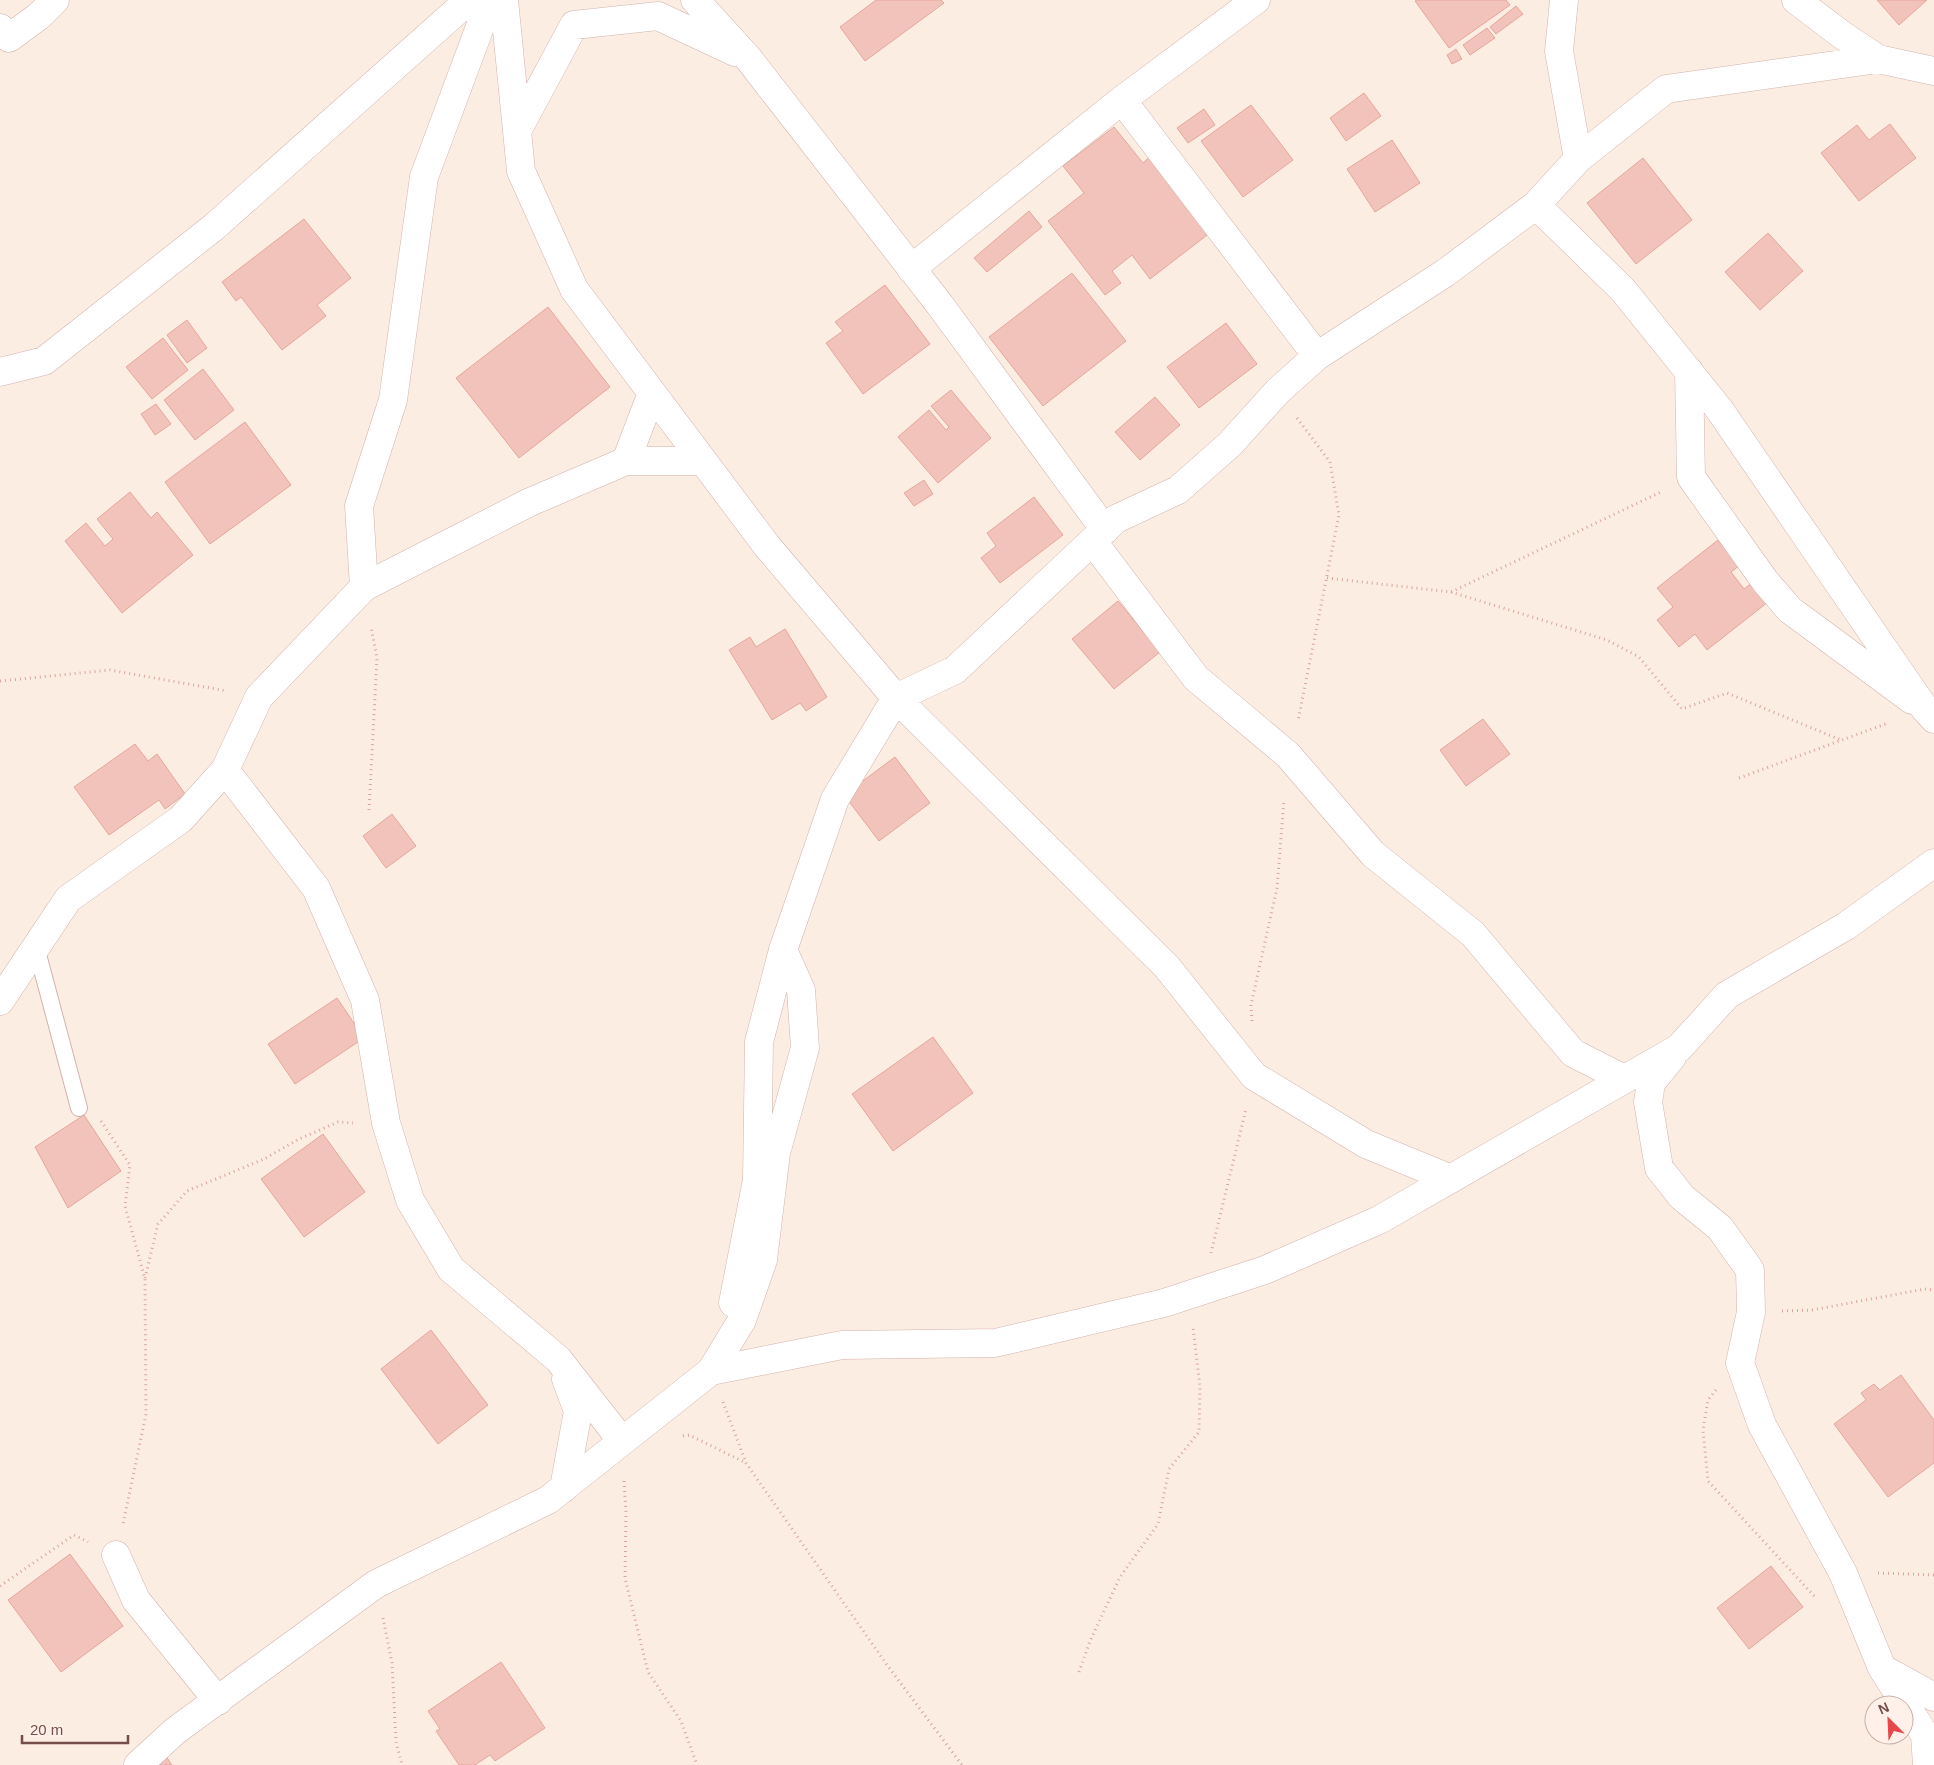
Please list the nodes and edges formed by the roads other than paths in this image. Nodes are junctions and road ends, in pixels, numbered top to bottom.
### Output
1 (55, 0) edge
2 (469, 0) edge
3 (490, 0) edge
4 (504, 0) edge
5 (695, 0) edge
6 (1256, 0) edge
7 (1564, 0) edge
8 (1796, 0) edge
9 (0, 28) edge
10 (748, 58) junction
11 (1878, 59) junction
12 (1934, 71) edge
13 (1122, 100) junction
14 (517, 131) junction
15 (1578, 159) junction
16 (1536, 205) junction
17 (912, 269) junction
18 (1318, 356) junction
19 (1689, 371) junction
20 (0, 372) edge
21 (652, 393) junction
22 (626, 461) junction
23 (703, 461) junction
24 (1098, 537) junction
25 (364, 587) junction
26 (896, 698) junction
27 (1929, 714) edge
28 (225, 770) junction
29 (1934, 863) edge
30 (36, 947) junction
31 (783, 950) junction
32 (0, 1001) edge
33 (1679, 1048) junction
34 (1624, 1079) junction
35 (79, 1108) road end
36 (1451, 1179) junction
37 (558, 1359) junction
38 (711, 1371) junction
39 (622, 1441) junction
40 (564, 1488) junction
41 (116, 1556) road end
42 (1882, 1668) junction
43 (1934, 1697) edge
44 (218, 1700) junction
45 (138, 1765) edge
46 (1927, 1765) edge

1 - 9 street
2 - 20 street
3 - 25 street
4 - 14 street
5 - 10 street
6 - 13 street
7 - 15 street
8 - 11 street
10 - 14 street
10 - 17 street
11 - 12 street
11 - 15 street
13 - 17 street
13 - 18 street
14 - 21 street
15 - 16 street
16 - 18 street
16 - 19 street
17 - 24 street
18 - 24 street
19 - 27 street
19 - 27 street
21 - 22 street
21 - 23 street
22 - 23 street
22 - 25 street
23 - 26 street
24 - 26 street
24 - 34 street
25 - 28 street
26 - 31 street
26 - 36 street
28 - 30 street
28 - 37 street
29 - 33 street
30 - 32 street
30 - 35 lane
31 - 38 street
31 - 38 street
33 - 34 street
33 - 42 street
34 - 36 street
36 - 38 street
37 - 39 street
37 - 40 street
38 - 39 street
39 - 40 street
40 - 44 street
41 - 44 street
42 - 43 street
42 - 46 street
44 - 45 street

